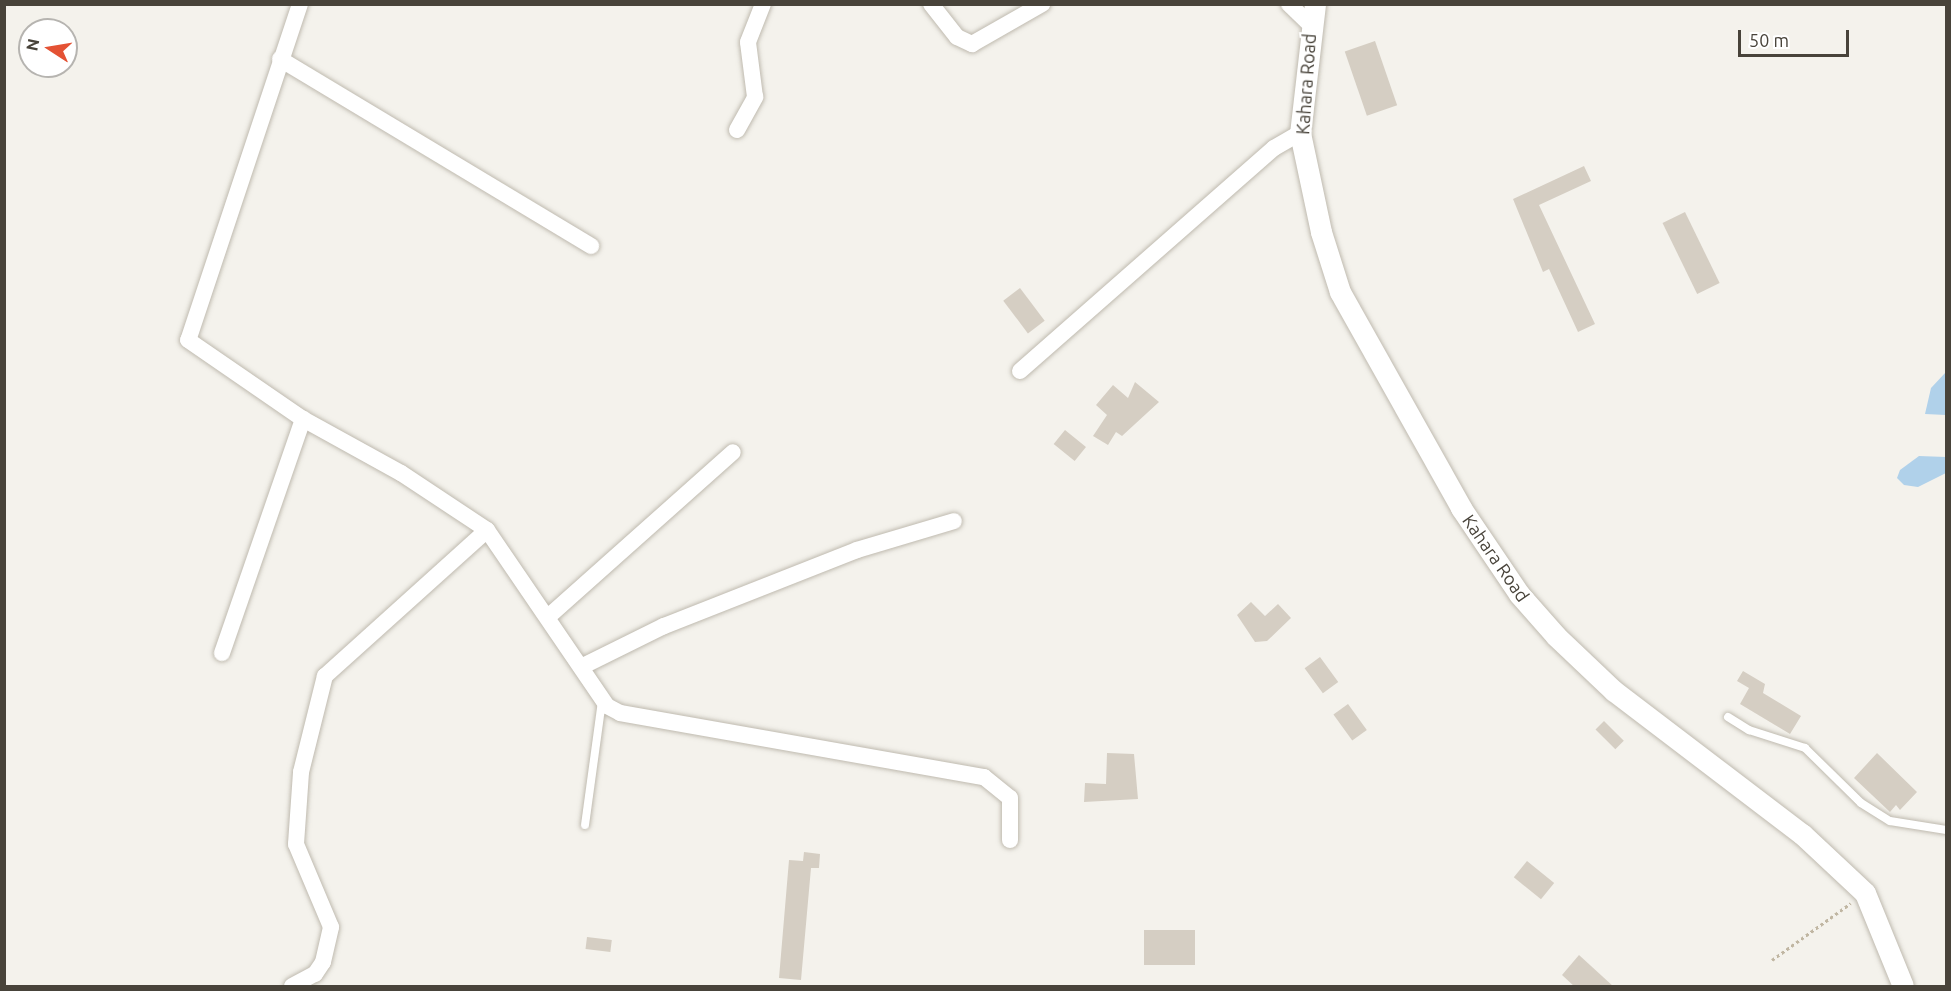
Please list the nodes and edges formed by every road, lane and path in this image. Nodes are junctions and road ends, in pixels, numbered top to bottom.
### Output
1 (300, 4) edge
2 (764, 4) edge
3 (931, 4) edge
4 (1042, 4) edge
5 (1289, 4) edge
6 (1313, 14) edge
7 (280, 59) junction
8 (737, 130) dead end
9 (1300, 133) junction
10 (591, 246) dead end
11 (1020, 371) dead end
12 (303, 419) junction
13 (734, 452) dead end
14 (954, 521) dead end
15 (487, 530) junction
16 (549, 616) junction
17 (222, 653) dead end
18 (581, 667) junction
19 (603, 700) junction
20 (1728, 717) dead end
21 (585, 825) dead end
22 (1947, 830) edge
23 (1010, 840) dead end
24 (1865, 893) junction
25 (1772, 960) dead end
26 (292, 987) edge
27 (1903, 987) edge

1 - 7 street
2 - 8 street
3 - 4 street
5 - 6 street
6 - 9 street, Kahara Road
7 - 10 street
7 - 12 street
9 - 11 street
9 - 24 street, Kahara Road
12 - 15 street
12 - 17 street
13 - 16 street
14 - 18 street
15 - 16 street
15 - 26 street
16 - 18 street
18 - 19 street
19 - 21 lane
19 - 23 street
20 - 22 lane
24 - 25 path
24 - 27 street, Kahara Road

